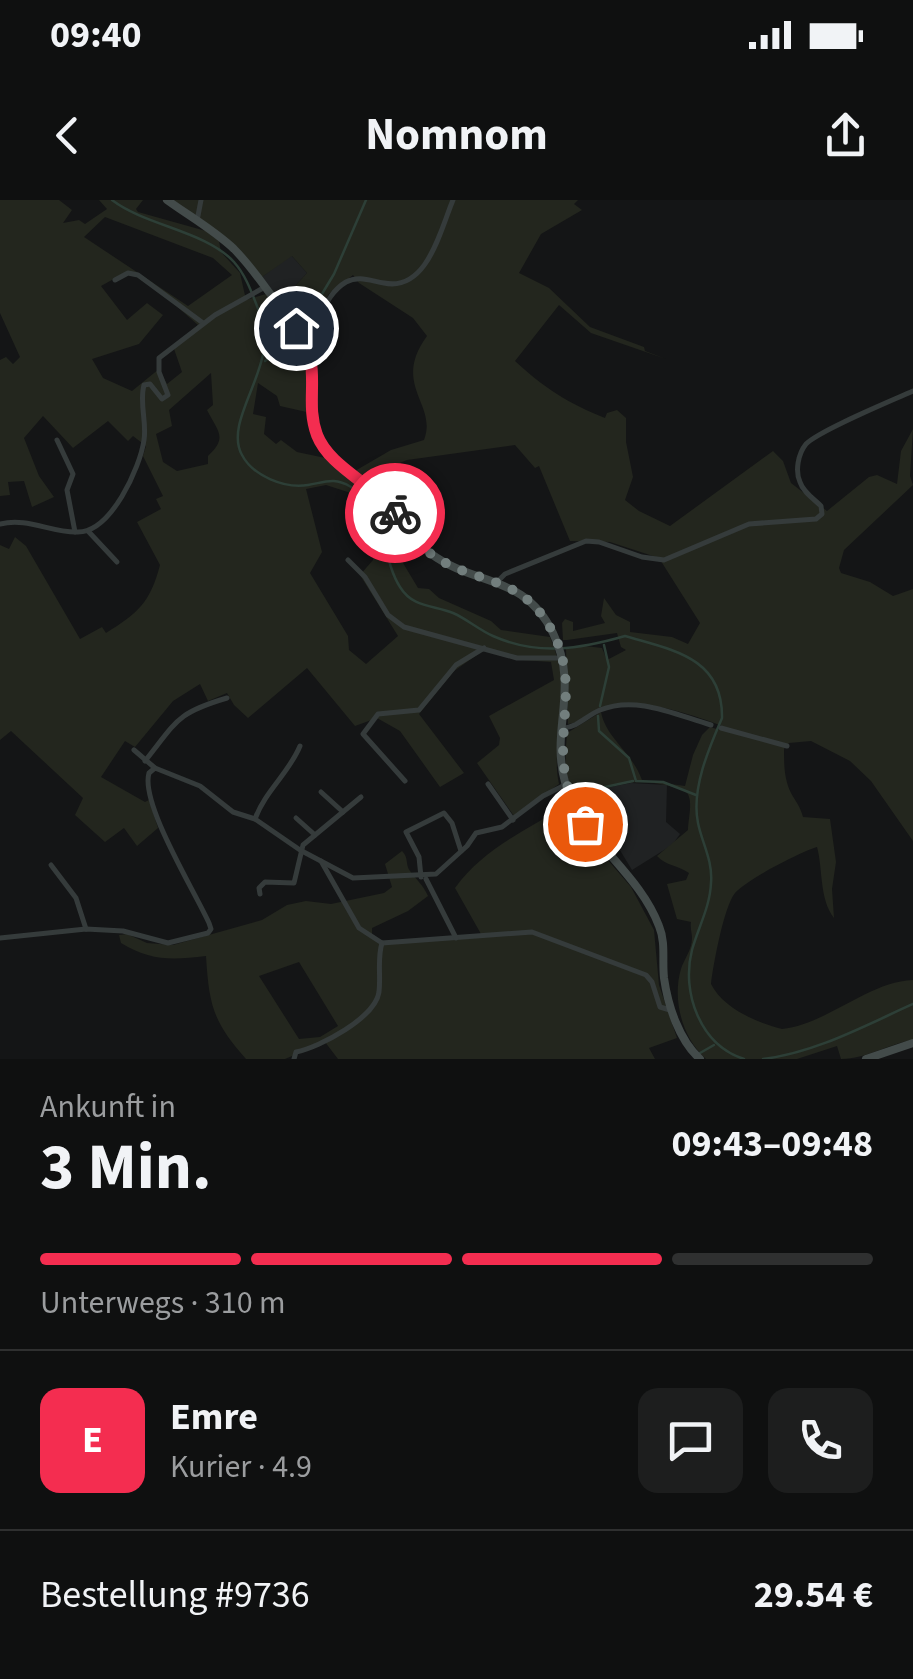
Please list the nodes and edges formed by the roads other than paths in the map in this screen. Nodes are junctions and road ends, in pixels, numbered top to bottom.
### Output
1 (167, 200) edge
2 (200, 200) edge
3 (453, 200) edge
4 (197, 222) junction
5 (115, 280) dead end
6 (261, 289) junction
7 (203, 324) junction
8 (304, 338) junction
9 (913, 391) edge
10 (57, 440) dead end
11 (0, 524) edge
12 (88, 531) junction
13 (75, 532) junction
14 (348, 560) dead end
15 (117, 562) dead end
16 (498, 581) junction
17 (484, 648) junction
18 (562, 656) junction
19 (227, 698) dead end
20 (711, 725) dead end
21 (563, 728) junction
22 (721, 728) dead end
23 (300, 746) dead end
24 (787, 746) dead end
25 (134, 750) dead end
26 (145, 761) junction
27 (154, 768) junction
28 (405, 780) dead end
29 (488, 784) dead end
30 (565, 784) junction
31 (322, 792) dead end
32 (361, 796) dead end
33 (342, 812) junction
34 (296, 818) dead end
35 (255, 819) junction
36 (513, 820) junction
37 (315, 834) junction
38 (300, 850) junction
39 (462, 851) junction
40 (321, 860) junction
41 (51, 866) dead end
42 (424, 877) junction
43 (260, 894) dead end
44 (86, 929) junction
45 (0, 938) edge
46 (456, 938) junction
47 (382, 943) junction
48 (672, 1009) junction
49 (913, 1043) edge
50 (698, 1057) edge
51 (294, 1059) edge
52 (866, 1059) edge

1 - 4 main road
2 - 4 street
3 - 8 street
4 - 6 main road
5 - 7 street
6 - 7 street
6 - 8 main road
7 - 12 street
8 - 16 main road
9 - 16 street
10 - 13 street
11 - 13 street
12 - 13 street
12 - 15 street
14 - 17 street
16 - 18 main road
17 - 18 street
17 - 28 street
18 - 21 main road
19 - 26 street
20 - 21 street
21 - 30 main road
22 - 24 street
23 - 35 street
25 - 26 street
26 - 27 street
27 - 35 street
27 - 44 street
29 - 36 street
30 - 36 street
30 - 48 main road
31 - 33 street
32 - 33 street
33 - 37 street
34 - 37 street
35 - 38 street
36 - 39 street
37 - 38 street
38 - 40 street
38 - 43 street
39 - 42 street
39 - 42 street
40 - 42 street
40 - 47 street
41 - 44 street
42 - 46 street
44 - 45 street
46 - 47 street
46 - 48 street
47 - 51 street
48 - 50 main road
49 - 52 main road

